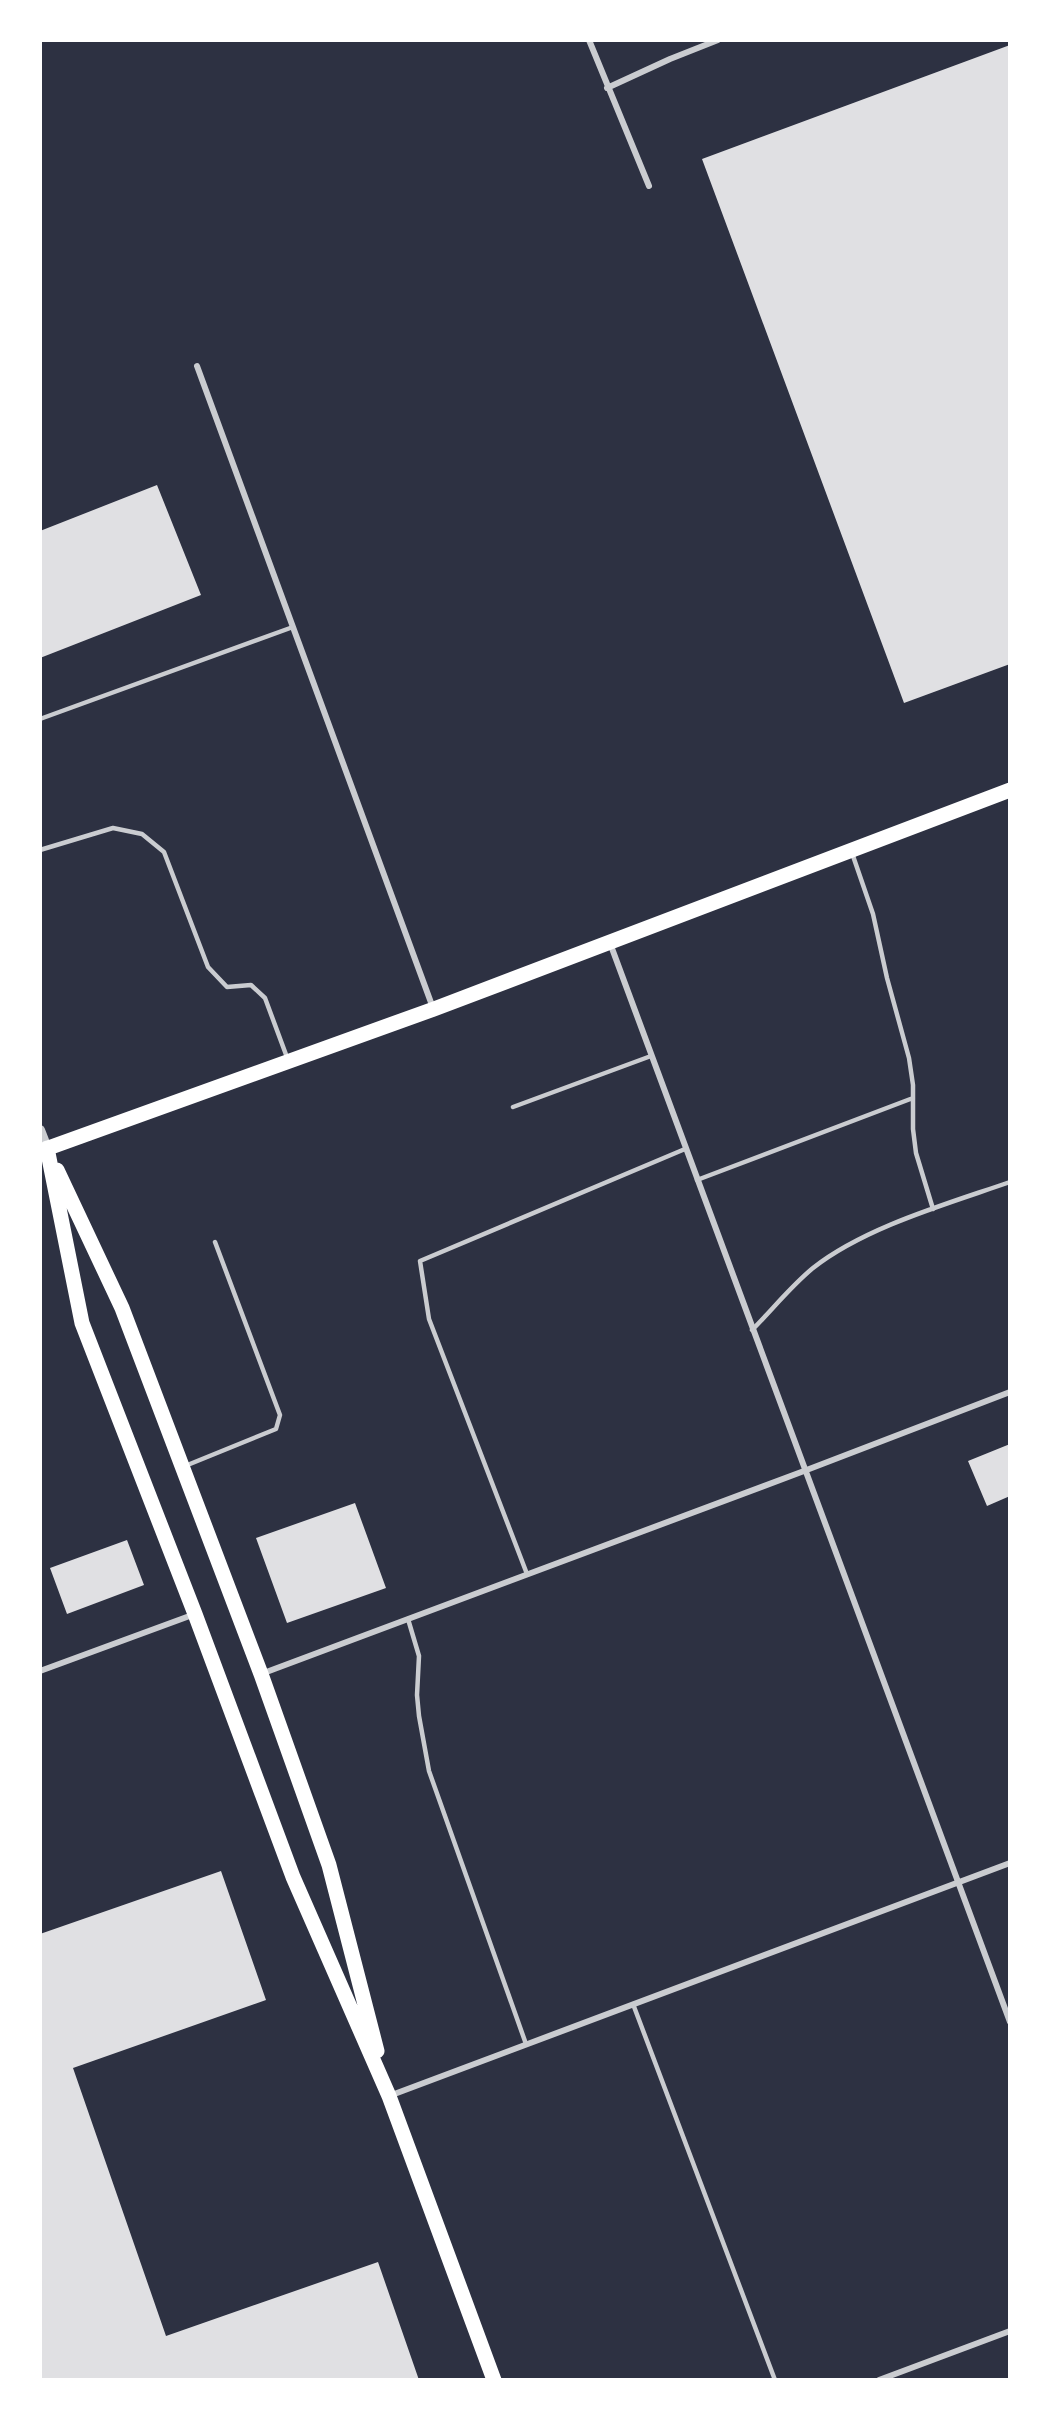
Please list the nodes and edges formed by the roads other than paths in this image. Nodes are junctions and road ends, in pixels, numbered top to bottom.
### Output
1 (589, 40) edge
2 (718, 40) edge
3 (607, 88) junction
4 (649, 186) dead end
5 (197, 366) dead end
6 (293, 627) junction
7 (40, 719) edge
8 (1010, 790) edge
9 (40, 850) edge
10 (851, 851) junction
11 (609, 942) junction
12 (434, 1009) junction
13 (651, 1056) junction
14 (289, 1061) junction
15 (913, 1098) junction
16 (513, 1107) dead end
17 (40, 1130) edge
18 (44, 1149) edge
19 (685, 1149) junction
20 (697, 1180) junction
21 (1010, 1182) edge
22 (933, 1209) junction
23 (215, 1242) dead end
24 (752, 1330) junction
25 (1010, 1392) edge
26 (182, 1467) junction
27 (804, 1471) junction
28 (527, 1574) junction
29 (195, 1614) junction
30 (408, 1619) junction
31 (40, 1671) edge
32 (261, 1674) junction
33 (1010, 1863) edge
34 (957, 1882) junction
35 (633, 2004) junction
36 (1010, 2022) edge
37 (526, 2044) junction
38 (389, 2096) junction
39 (1010, 2331) edge
40 (494, 2379) edge
41 (775, 2379) edge
42 (879, 2379) edge

1 - 3 street
2 - 3 street
3 - 4 street
5 - 6 street
6 - 7 lane
6 - 12 street
8 - 10 main road
9 - 14 lane
10 - 11 main road
10 - 15 lane
11 - 12 main road
11 - 13 street
12 - 14 main road
13 - 16 lane
13 - 19 street
14 - 18 main road
15 - 20 lane
15 - 22 lane
17 - 18 street
18 - 26 main road
18 - 29 main road
19 - 20 street
19 - 28 lane
20 - 24 street
21 - 22 lane
22 - 24 lane
23 - 26 lane
24 - 27 street
25 - 27 street
26 - 32 main road
27 - 28 street
27 - 34 street
28 - 30 street
29 - 31 street
29 - 38 main road
30 - 32 street
30 - 37 lane
32 - 38 main road
33 - 34 street
34 - 35 street
34 - 36 street
35 - 37 street
35 - 41 lane
37 - 38 street
38 - 40 main road
39 - 42 street

